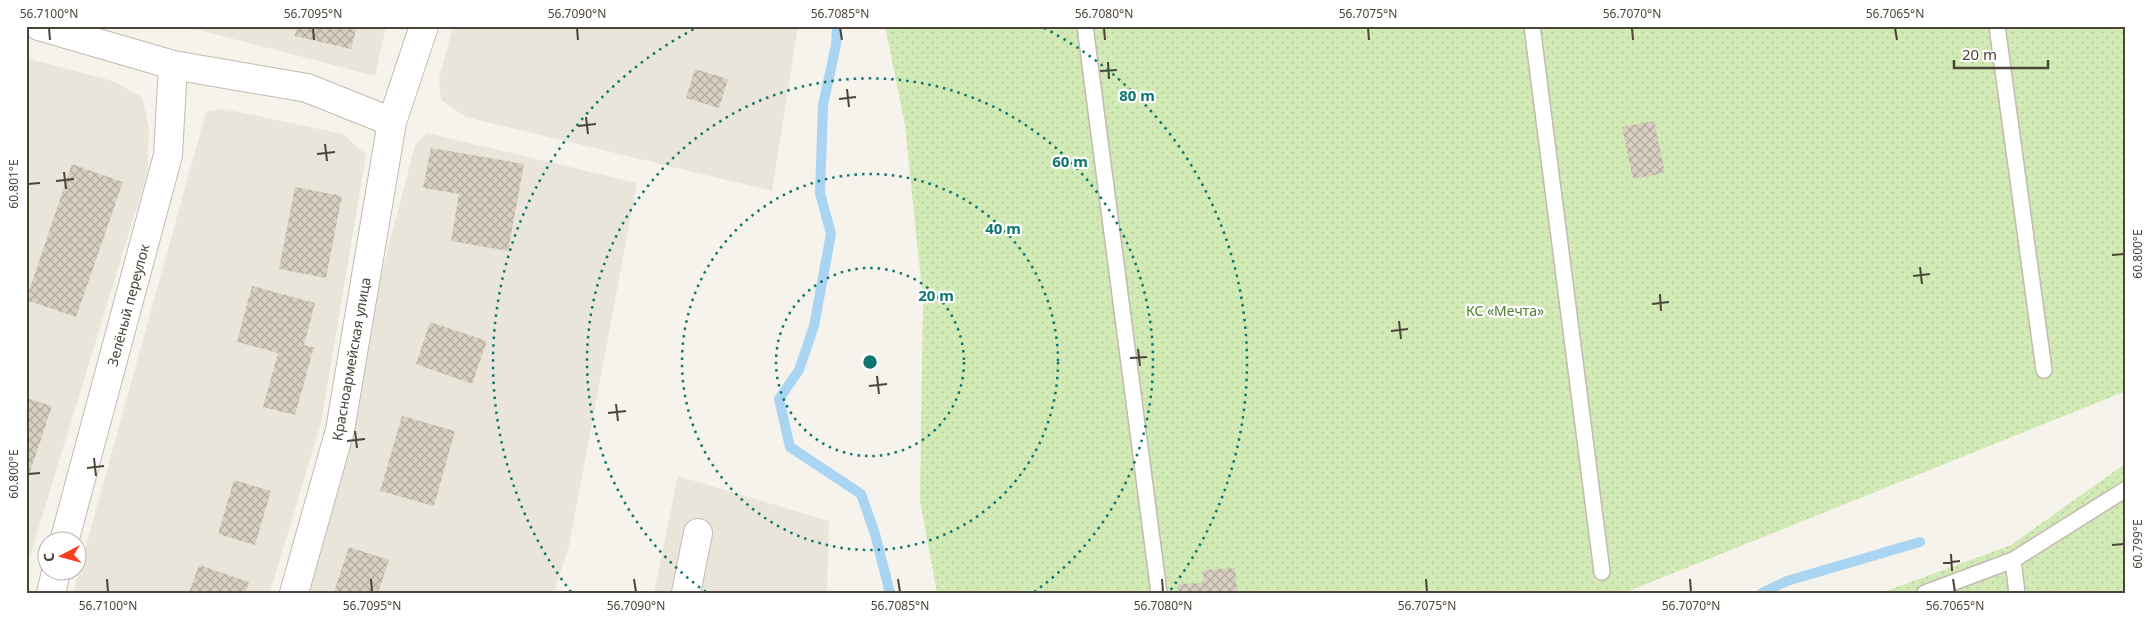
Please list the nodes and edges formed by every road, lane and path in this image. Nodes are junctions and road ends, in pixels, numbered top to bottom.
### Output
1 (38, 26) edge
2 (424, 26) edge
3 (1085, 26) edge
4 (1532, 26) edge
5 (1997, 26) edge
6 (173, 65) junction
7 (392, 122) junction
8 (2044, 370) dead end
9 (2126, 489) edge
10 (67, 532) edge
11 (698, 533) dead end
12 (2013, 560) junction
13 (1602, 572) dead end
14 (294, 593) edge
15 (686, 593) edge
16 (1159, 593) edge
17 (1925, 593) edge
18 (2017, 593) edge

1 - 6 street
2 - 7 street, Красноармейская улица
3 - 16 lane
4 - 13 lane
5 - 8 lane
6 - 7 street
6 - 10 street, Зелёный переулок
7 - 14 street, Красноармейская улица
9 - 12 lane
11 - 15 street
12 - 17 lane
12 - 18 lane

